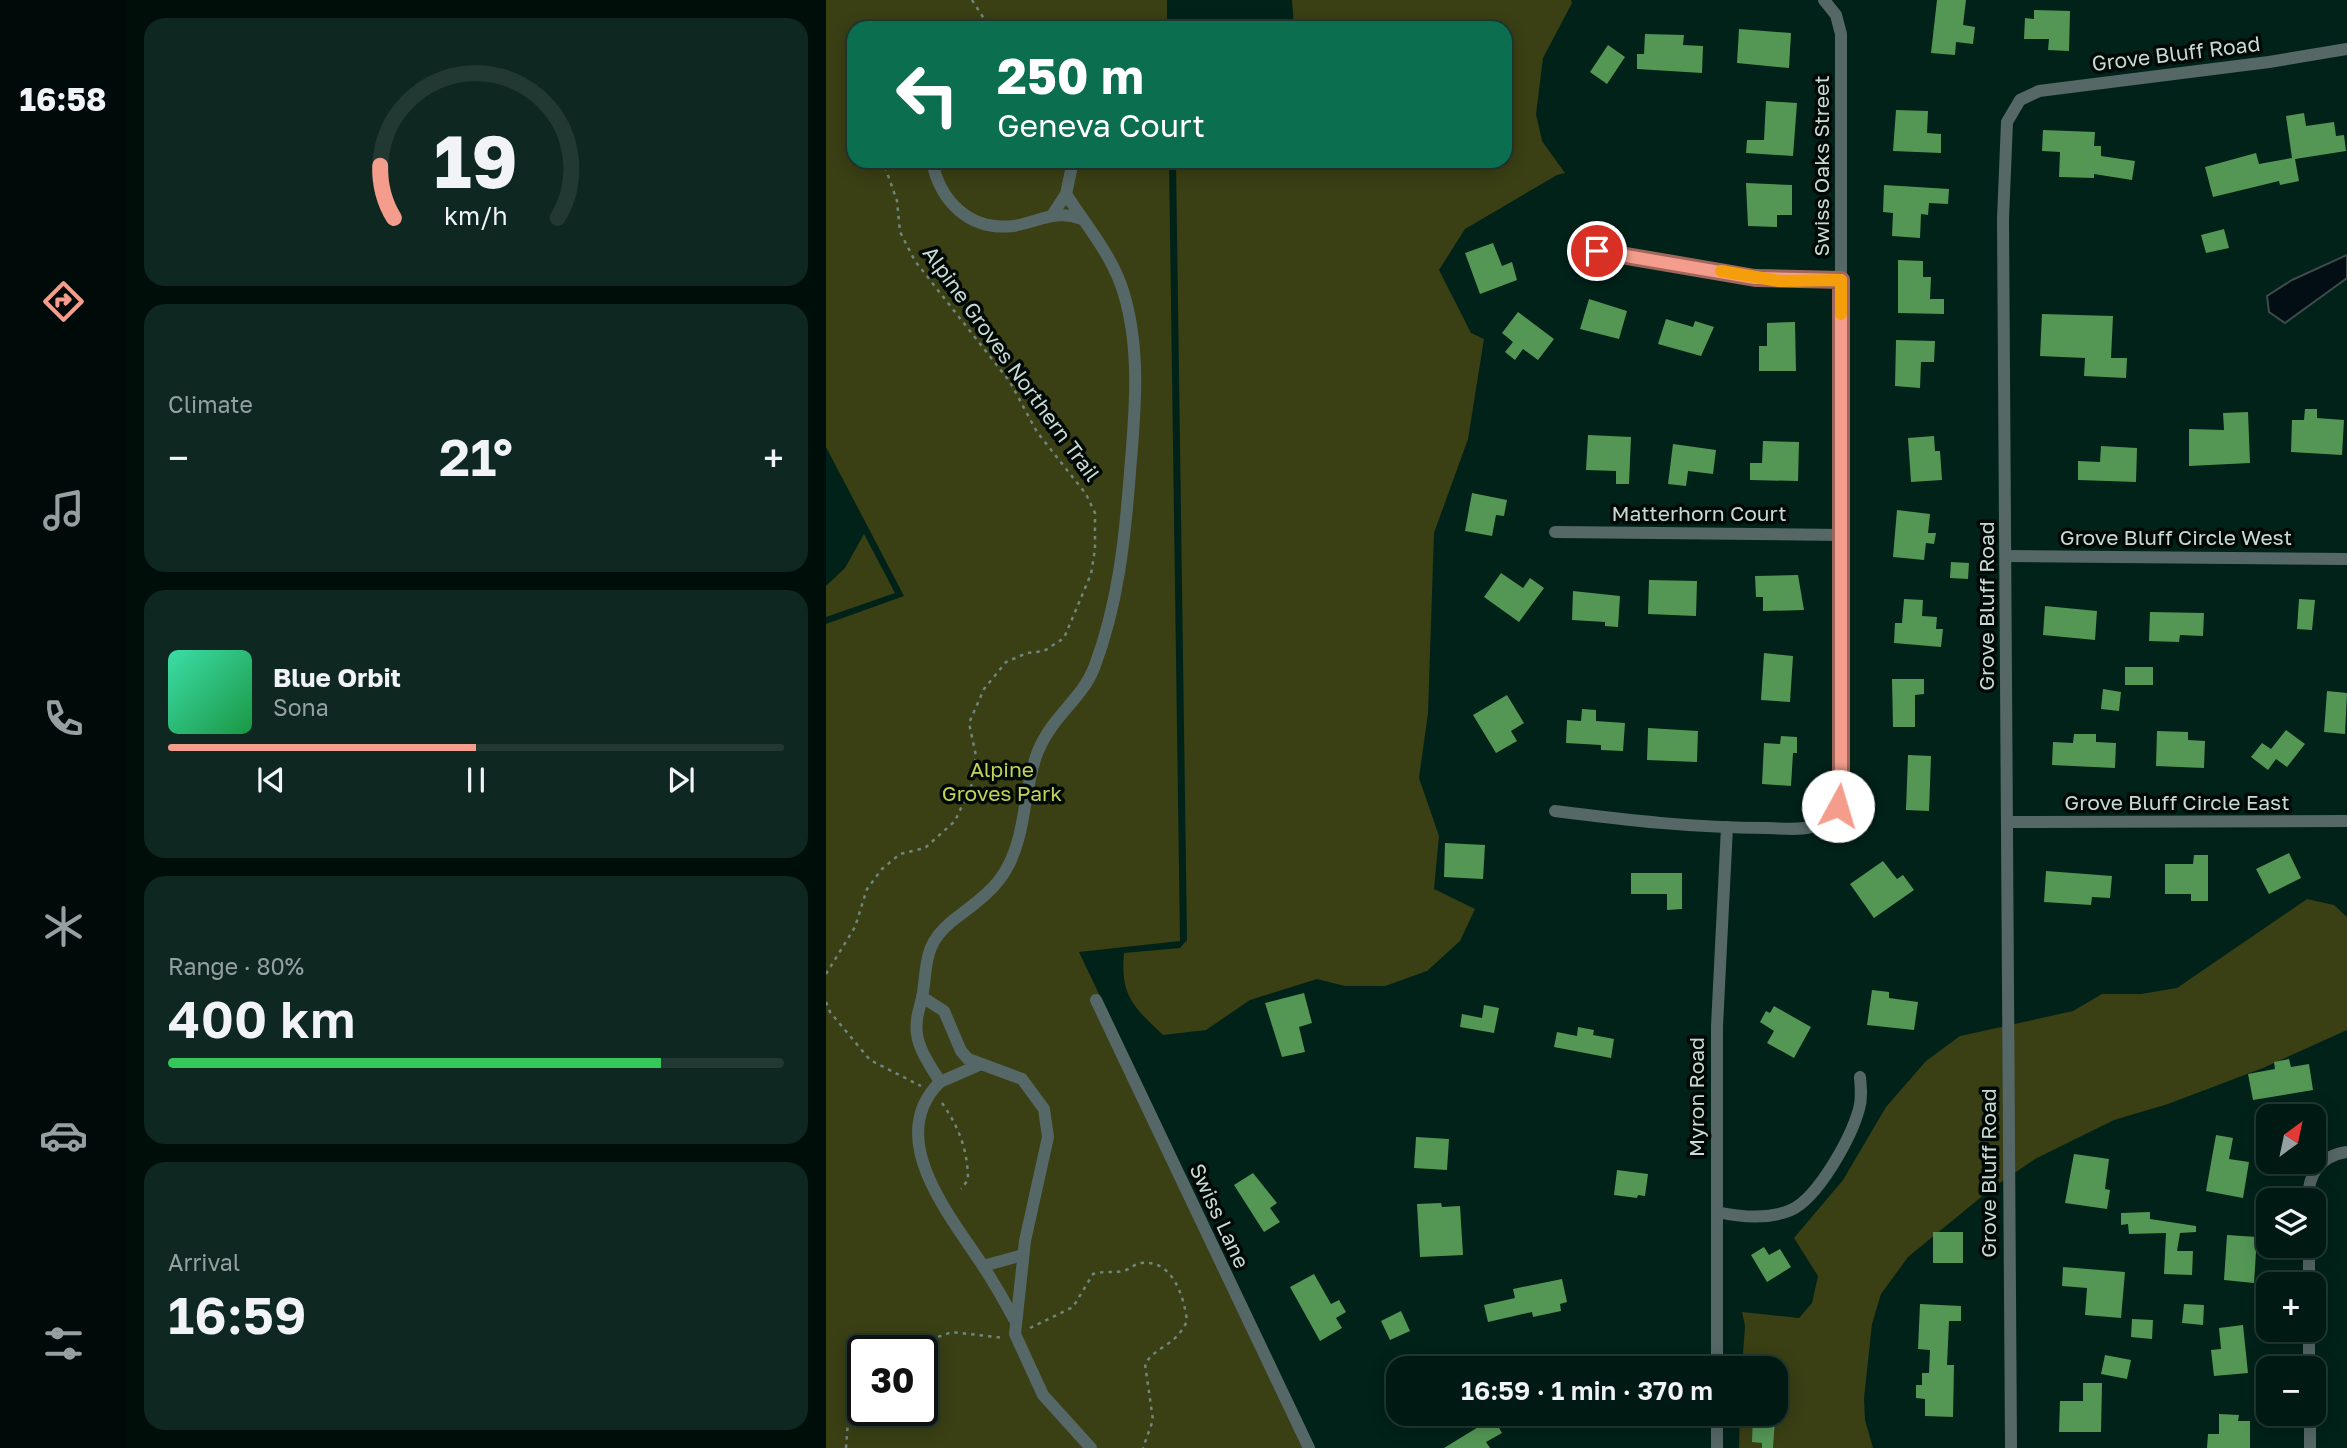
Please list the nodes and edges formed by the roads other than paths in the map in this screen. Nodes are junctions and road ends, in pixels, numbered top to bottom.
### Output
1 (1824, 0) edge
2 (2347, 49) edge
3 (934, 168) edge
4 (1072, 168) edge
5 (1066, 194) junction
6 (1054, 214) junction
7 (1082, 219) junction
8 (1574, 247) dead end
9 (1841, 280) junction
10 (1555, 532) dead end
11 (1843, 535) junction
12 (2006, 556) junction
13 (2347, 559) edge
14 (1555, 811) dead end
15 (2347, 821) edge
16 (2007, 822) junction
17 (1727, 827) junction
18 (922, 997) junction
19 (1096, 1000) dead end
20 (979, 1065) junction
21 (1860, 1077) dead end
22 (940, 1082) junction
23 (2347, 1152) edge
24 (2309, 1188) edge
25 (1717, 1212) junction
26 (1023, 1255) junction
27 (983, 1266) junction
28 (1014, 1319) junction
29 (1717, 1356) edge
30 (1717, 1426) edge
31 (2310, 1426) edge
32 (1091, 1448) edge
33 (1309, 1448) edge
34 (1717, 1448) edge
35 (2011, 1448) edge
36 (2310, 1448) edge

1 - 9 street, Swiss Oaks Street
2 - 12 street, Grove Bluff Road
3 - 6 street
4 - 5 street
5 - 6 street
5 - 7 street
6 - 7 street
7 - 18 street
8 - 9 street
9 - 11 street, Swiss Oaks Street
10 - 11 street, Matterhorn Court
11 - 17 street, Swiss Oaks Street
12 - 13 street, Grove Bluff Circle West
12 - 16 street, Grove Bluff Road
14 - 17 street
15 - 16 street, Grove Bluff Circle East
16 - 35 street, Grove Bluff Road
17 - 25 street, Myron Road
18 - 20 street
18 - 22 street
19 - 33 street, Swiss Lane
20 - 22 street
20 - 26 street
21 - 25 street
22 - 27 street
23 - 24 street
25 - 29 street, Myron Road
26 - 27 street
26 - 28 street
27 - 28 street
28 - 32 street
30 - 34 street
31 - 36 street

